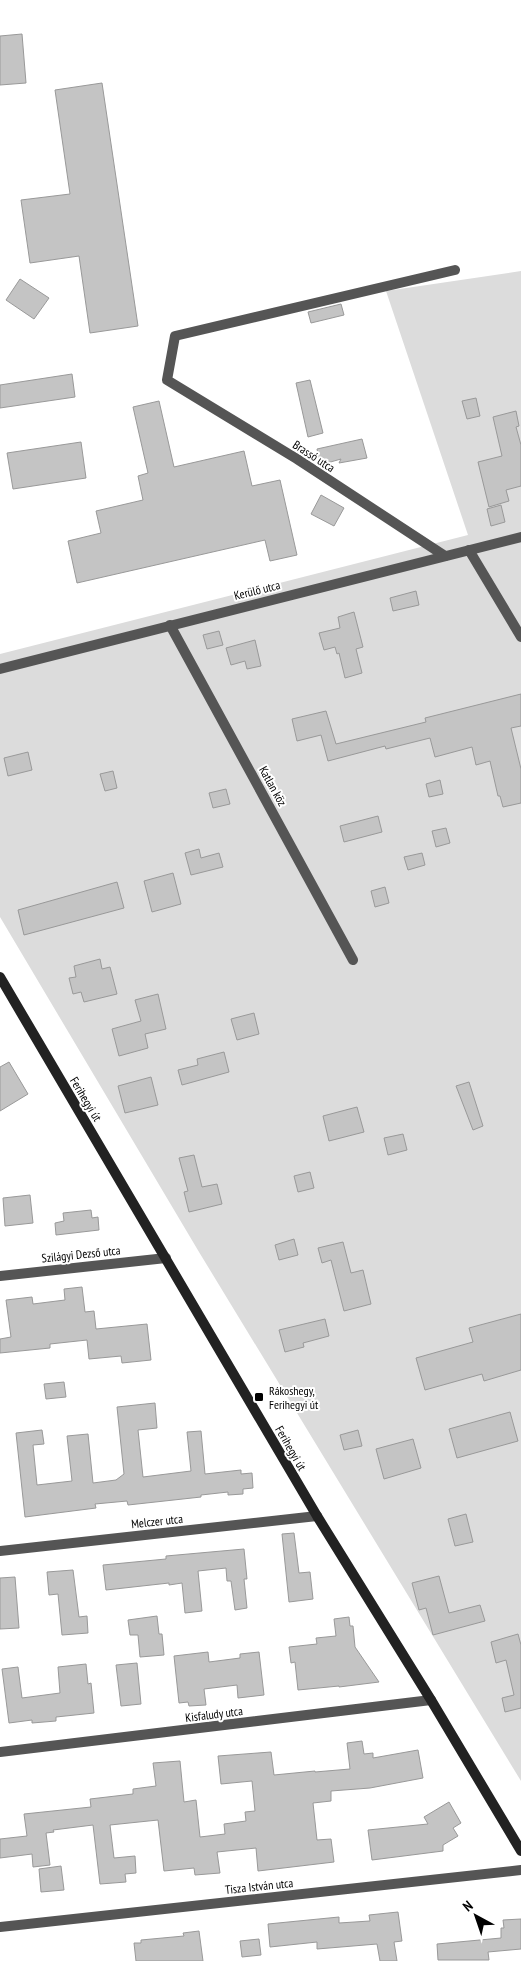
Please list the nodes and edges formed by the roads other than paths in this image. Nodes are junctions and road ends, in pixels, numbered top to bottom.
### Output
1 (455, 270) dead end
2 (521, 537) edge
3 (469, 550) junction
4 (445, 556) junction
5 (170, 625) junction
6 (521, 638) edge
7 (0, 669) edge
8 (353, 960) dead end
9 (0, 977) edge
10 (4, 992) edge
11 (166, 1258) junction
12 (0, 1276) edge
13 (317, 1516) junction
14 (0, 1551) edge
15 (431, 1700) junction
16 (0, 1752) edge
17 (521, 1851) edge
18 (521, 1870) edge
19 (0, 1927) edge

1 - 4 street, Brassó utca
2 - 3 street, Kerülő utca
3 - 4 street, Kerülő utca
3 - 6 street
4 - 5 street, Kerülő utca
5 - 7 street, Kerülő utca
5 - 8 street, Katlan köz
9 - 10 main road, Ferihegyi út
10 - 11 main road, Ferihegyi út
11 - 12 street, Szilágyi Dezső utca
11 - 13 main road, Ferihegyi út
13 - 14 street, Melczer utca
13 - 15 main road, Ferihegyi út
15 - 16 street, Kisfaludy utca
15 - 17 main road, Ferihegyi út
18 - 19 street, Tisza István utca

